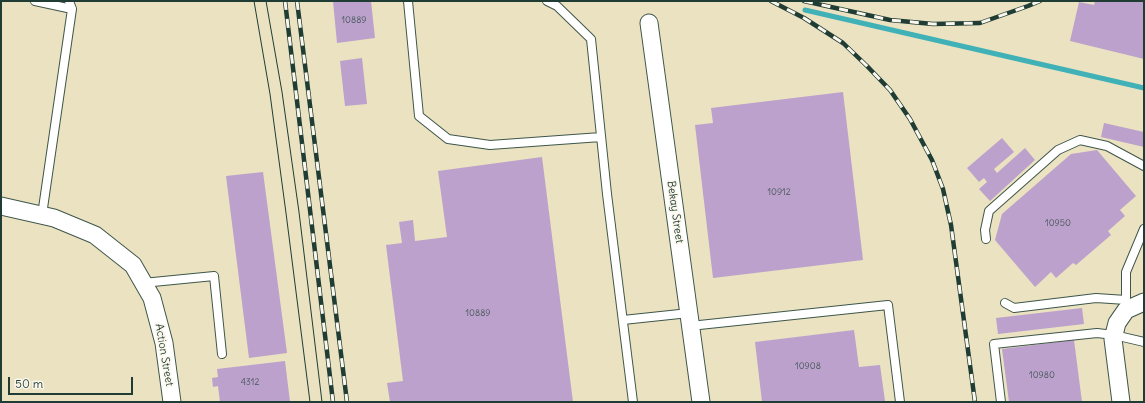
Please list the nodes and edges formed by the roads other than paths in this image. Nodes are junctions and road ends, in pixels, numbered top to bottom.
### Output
1 (35, 1) edge
2 (408, 1) edge
3 (547, 1) edge
4 (70, 5) edge
5 (649, 23) dead end
6 (601, 137) junction
7 (1144, 166) edge
8 (1, 206) edge
9 (42, 215) junction
10 (1144, 229) edge
11 (986, 239) dead end
12 (143, 283) junction
13 (1144, 302) edge
14 (1005, 303) dead end
15 (1126, 305) junction
16 (689, 319) junction
17 (623, 320) junction
18 (1114, 335) junction
19 (1144, 342) edge
20 (222, 354) dead end
21 (172, 402) edge
22 (633, 402) edge
23 (701, 402) edge
24 (900, 402) edge
25 (1001, 402) edge
26 (1121, 402) edge

1 - 4 lane
2 - 6 lane
3 - 6 lane
4 - 9 lane
5 - 16 street, Bekay Street
6 - 17 lane
7 - 11 lane
8 - 9 street, Action Street
9 - 12 street, Action Street
10 - 15 lane
12 - 20 lane
12 - 21 street, Action Street
13 - 15 street
14 - 15 lane
15 - 18 street
16 - 17 lane
16 - 23 street, Bekay Street
16 - 24 lane
17 - 22 lane
18 - 19 lane
18 - 25 lane
18 - 26 street

